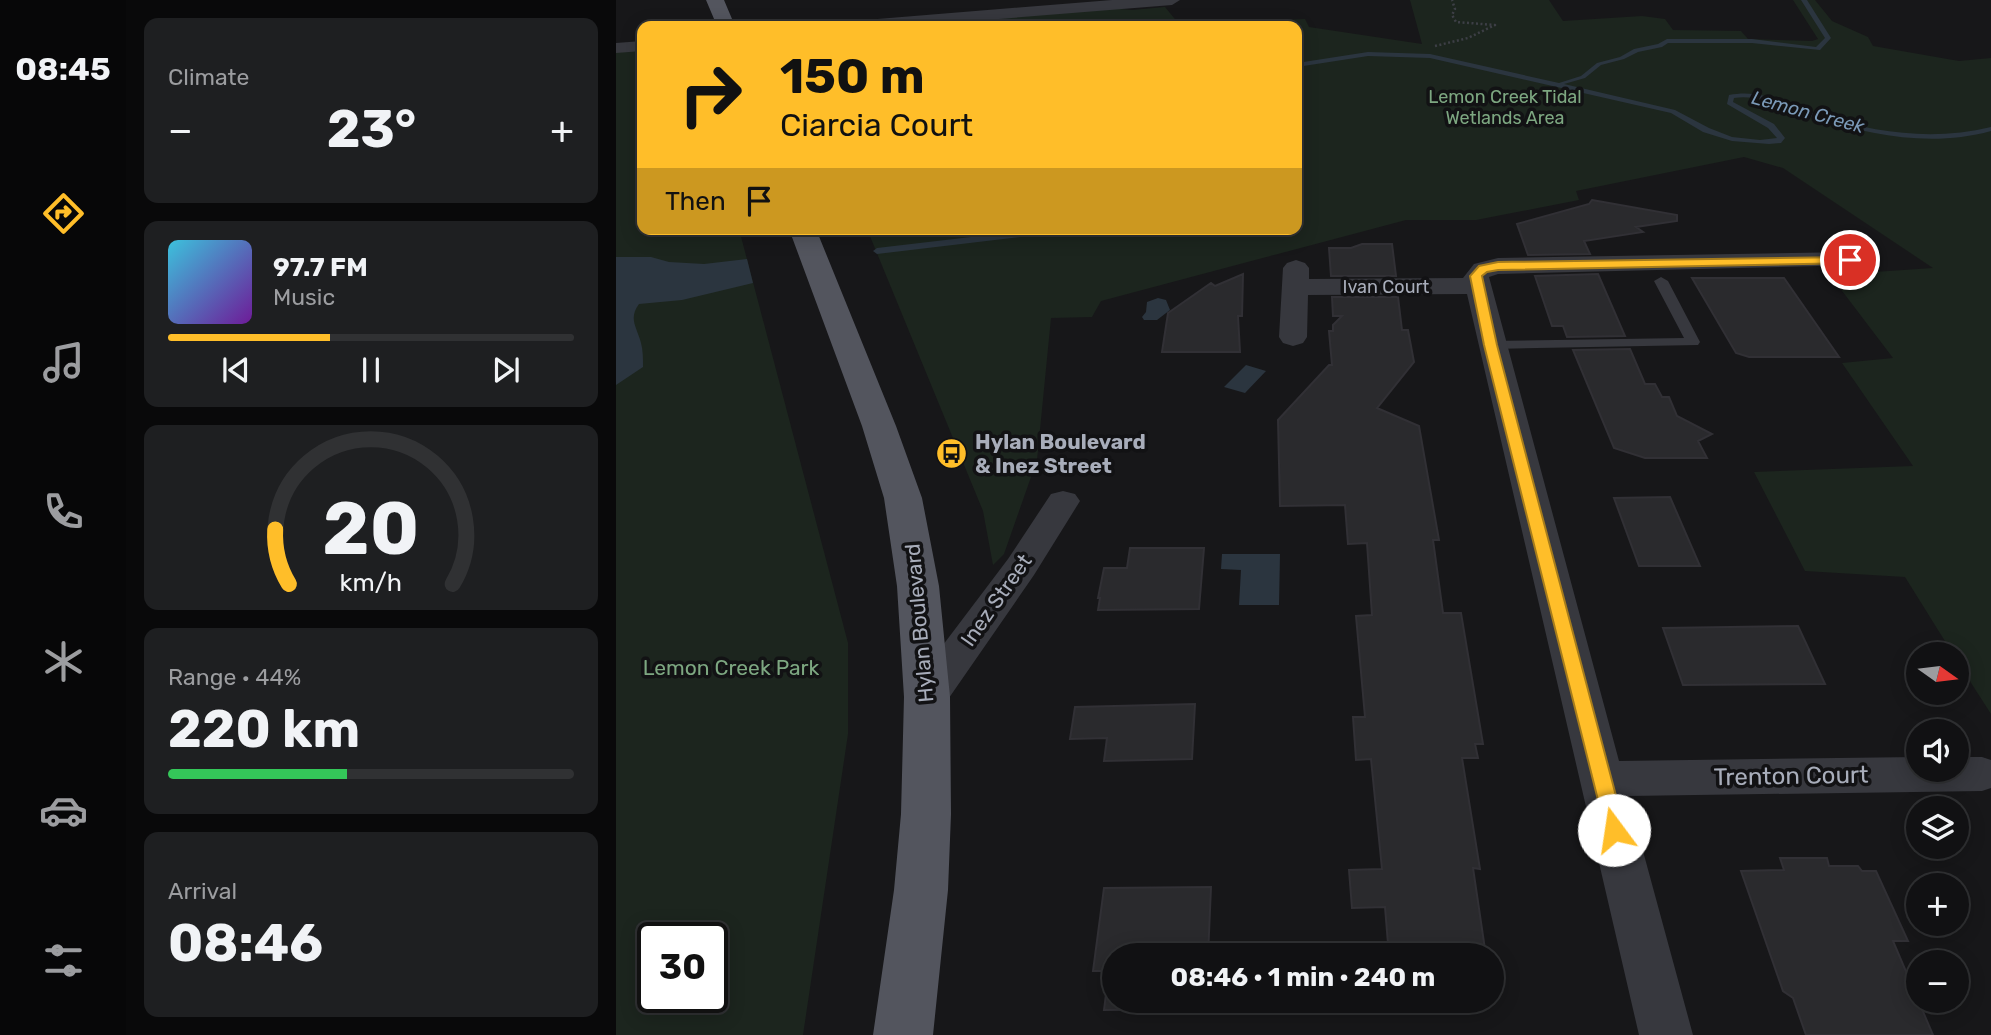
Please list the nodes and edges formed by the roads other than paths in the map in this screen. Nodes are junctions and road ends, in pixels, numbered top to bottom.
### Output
1 (715, 0) edge
2 (1172, 0) edge
3 (860, 20) edge
4 (724, 21) edge
5 (637, 46) edge
6 (616, 48) edge
7 (804, 235) edge
8 (1850, 260) dead end
9 (1480, 278) junction
10 (1661, 281) dead end
11 (1293, 337) dead end
12 (1491, 345) junction
13 (1063, 500) dead end
14 (927, 697) junction
15 (1982, 774) dead end
16 (1601, 779) junction
17 (903, 1035) edge
18 (1666, 1035) edge

1 - 4 main road
2 - 3 street
5 - 6 street
7 - 14 main road, Hylan Boulevard
8 - 9 street, Ivan Court
9 - 11 street, Ivan Court
9 - 12 street
10 - 12 lane
12 - 16 street
13 - 14 street, Inez Street
14 - 17 main road, Hylan Boulevard
15 - 16 street, Trenton Court
16 - 18 street

